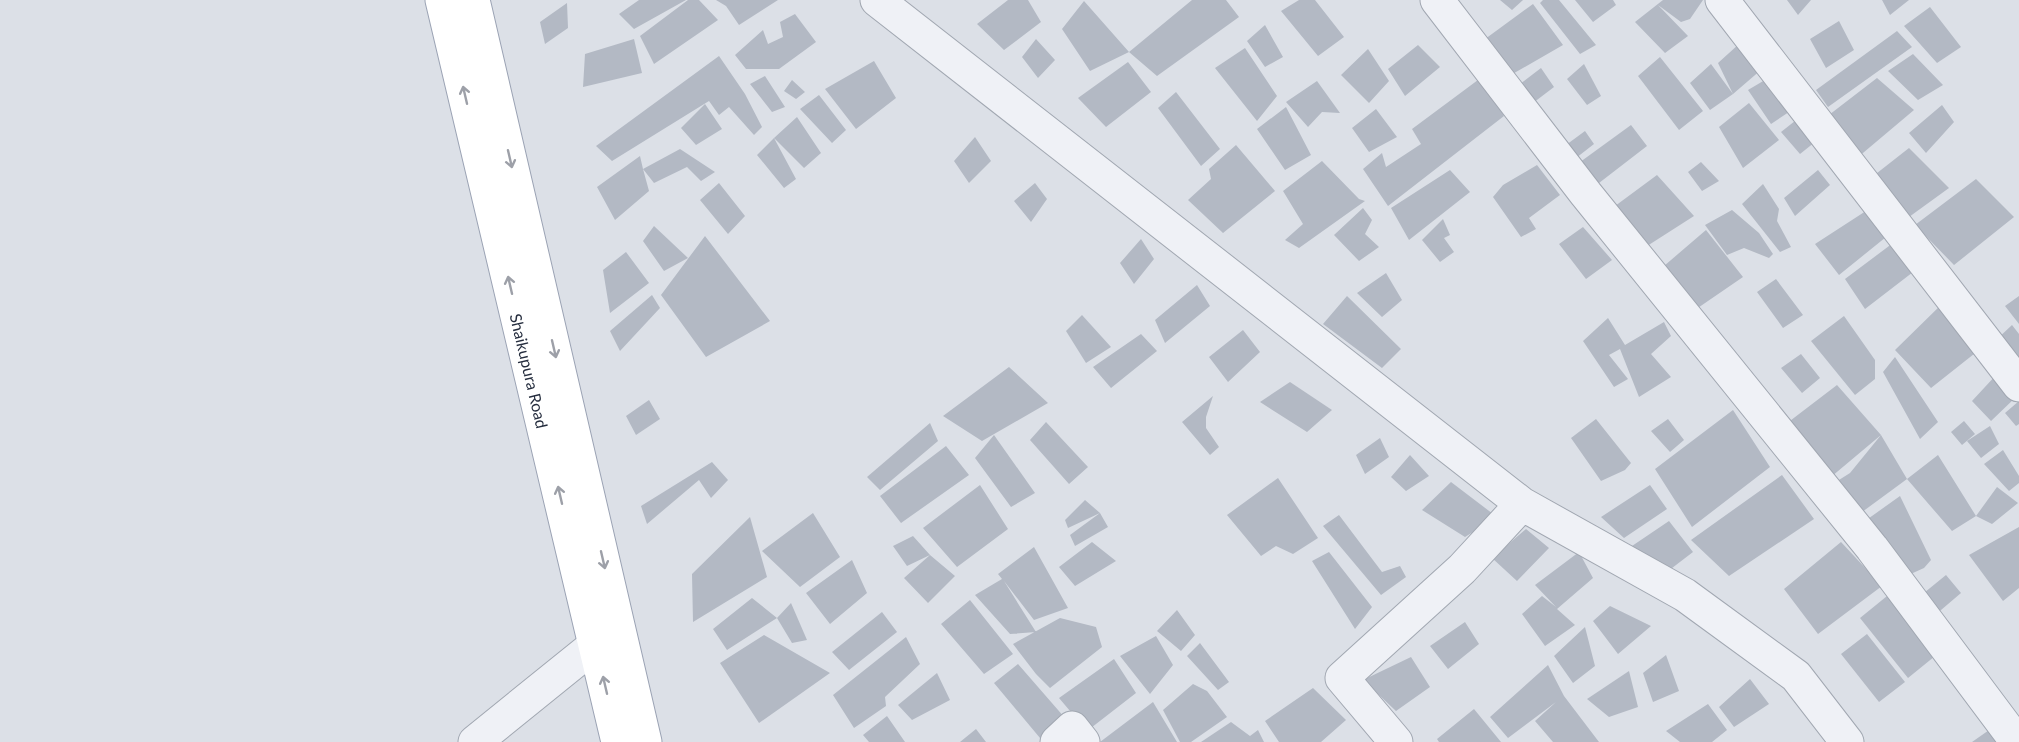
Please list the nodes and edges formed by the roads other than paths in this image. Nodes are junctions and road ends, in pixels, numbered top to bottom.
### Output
1 (442, 0) edge
2 (472, 0) edge
3 (877, 0) edge
4 (1437, 0) edge
5 (1722, 0) edge
6 (2019, 385) edge
7 (1522, 504) junction
8 (595, 645) junction
9 (475, 742) edge
10 (618, 742) edge
11 (645, 742) edge
12 (1057, 742) edge
13 (1083, 742) edge
14 (1396, 742) edge
15 (1847, 742) edge
16 (2017, 742) edge

8 -> 1 main road, Shaikupura Road
2 -> 11 main road, Shaikupura Road
3 - 7 street
4 - 16 street
5 - 6 street
7 - 14 street
7 - 15 street
8 - 9 street
10 -> 8 main road, Shaikupura Road
12 - 13 street

